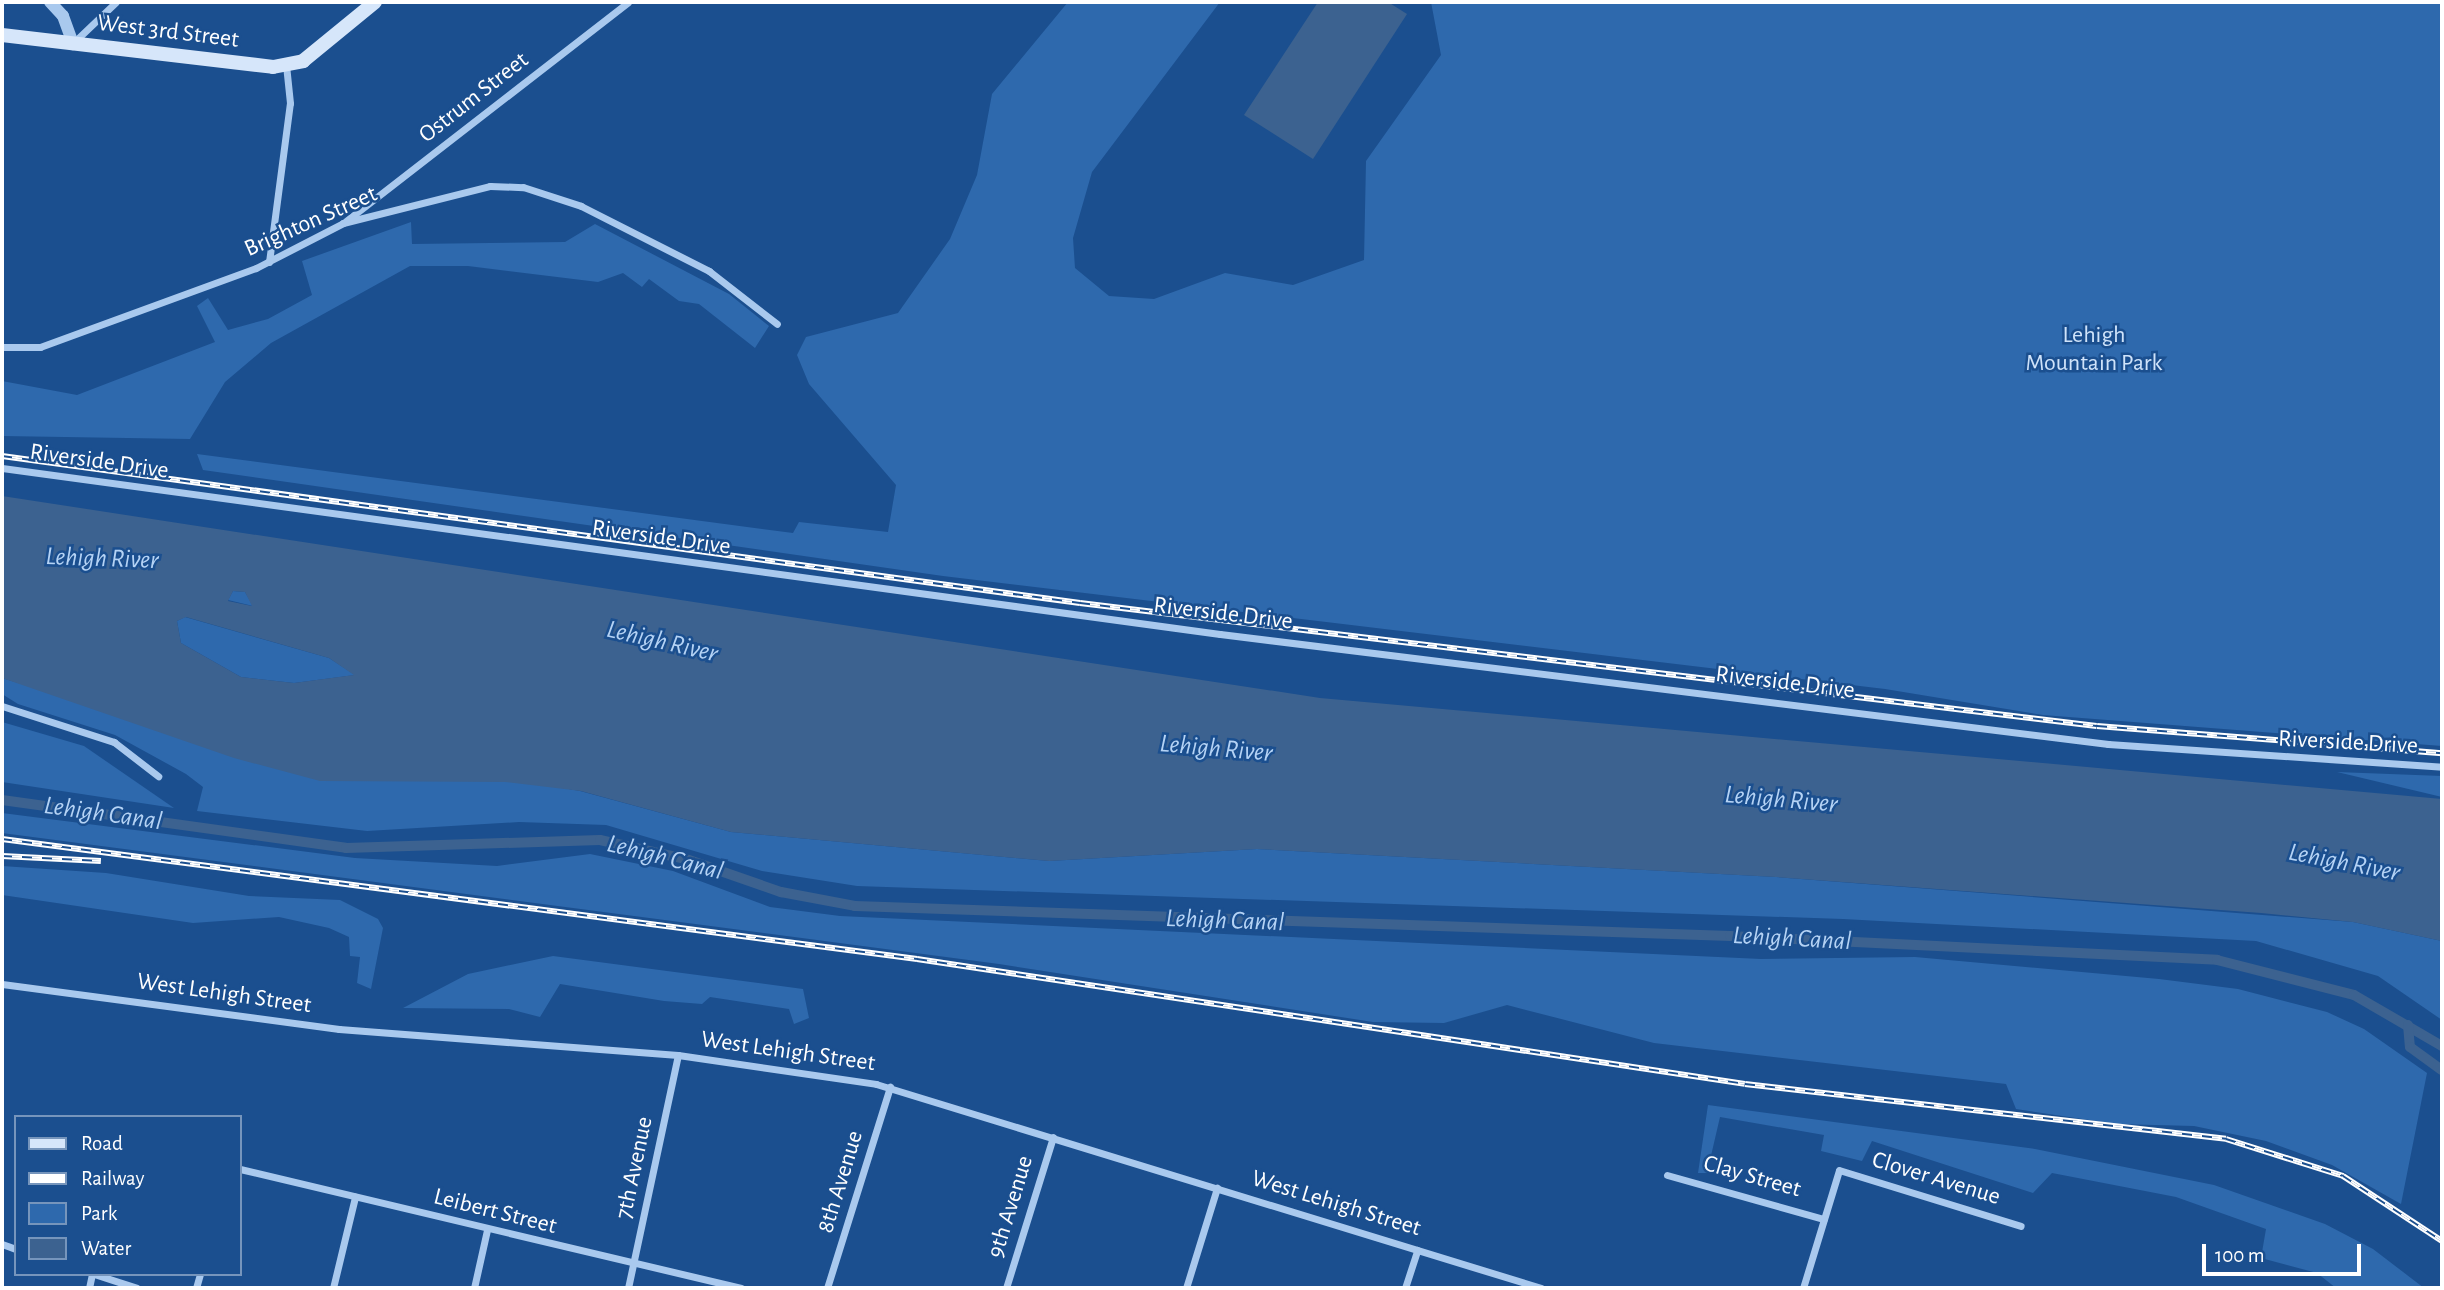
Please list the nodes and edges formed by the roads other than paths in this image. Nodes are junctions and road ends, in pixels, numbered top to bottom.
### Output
1 (50, 2) edge
2 (116, 2) edge
3 (375, 2) edge
4 (628, 2) edge
5 (2, 36) edge
6 (73, 44) junction
7 (286, 64) junction
8 (343, 223) junction
9 (269, 262) junction
10 (778, 324) dead end
11 (2, 347) edge
12 (2, 468) edge
13 (2, 706) edge
14 (2442, 767) edge
15 (158, 776) dead end
16 (2, 984) edge
17 (678, 1055) junction
18 (890, 1087) junction
19 (1053, 1137) junction
20 (242, 1169) edge
21 (1667, 1175) dead end
22 (1217, 1188) junction
23 (355, 1197) junction
24 (1824, 1219) junction
25 (2021, 1226) dead end
26 (487, 1230) junction
27 (1417, 1250) junction
28 (633, 1265) junction
29 (99, 1276) edge
30 (138, 1288) edge
31 (333, 1288) edge
32 (474, 1288) edge
33 (628, 1288) edge
34 (741, 1288) edge
35 (827, 1288) edge
36 (1006, 1288) edge
37 (1186, 1288) edge
38 (1405, 1288) edge
39 (1541, 1288) edge
40 (1803, 1288) edge

1 - 6 street
2 - 6 street
3 - 7 main road
4 - 8 street, Ostrum Street
5 - 6 main road, West 3rd Street
6 - 7 main road, West 3rd Street
7 - 9 street
8 - 9 street, Brighton Street
8 - 10 street, Brighton Street
9 - 11 street, Brighton Street
12 - 14 street, Riverside Drive
13 - 15 street
16 - 17 street, West Lehigh Street
17 - 18 street, West Lehigh Street
17 - 28 street, 7th Avenue
18 - 19 street, West Lehigh Street
18 - 35 street, 8th Avenue
19 - 22 street, West Lehigh Street
19 - 36 street, 9th Avenue
20 - 23 street, Leibert Street
21 - 24 street, Clay Street
22 - 27 street, West Lehigh Street
22 - 37 street
23 - 26 street, Leibert Street
23 - 31 street
24 - 25 street, Clover Avenue
24 - 40 street
26 - 28 street, Leibert Street
26 - 32 street
27 - 38 street
27 - 39 street, West Lehigh Street
28 - 33 street, 7th Avenue
28 - 34 street, Leibert Street
29 - 30 street

